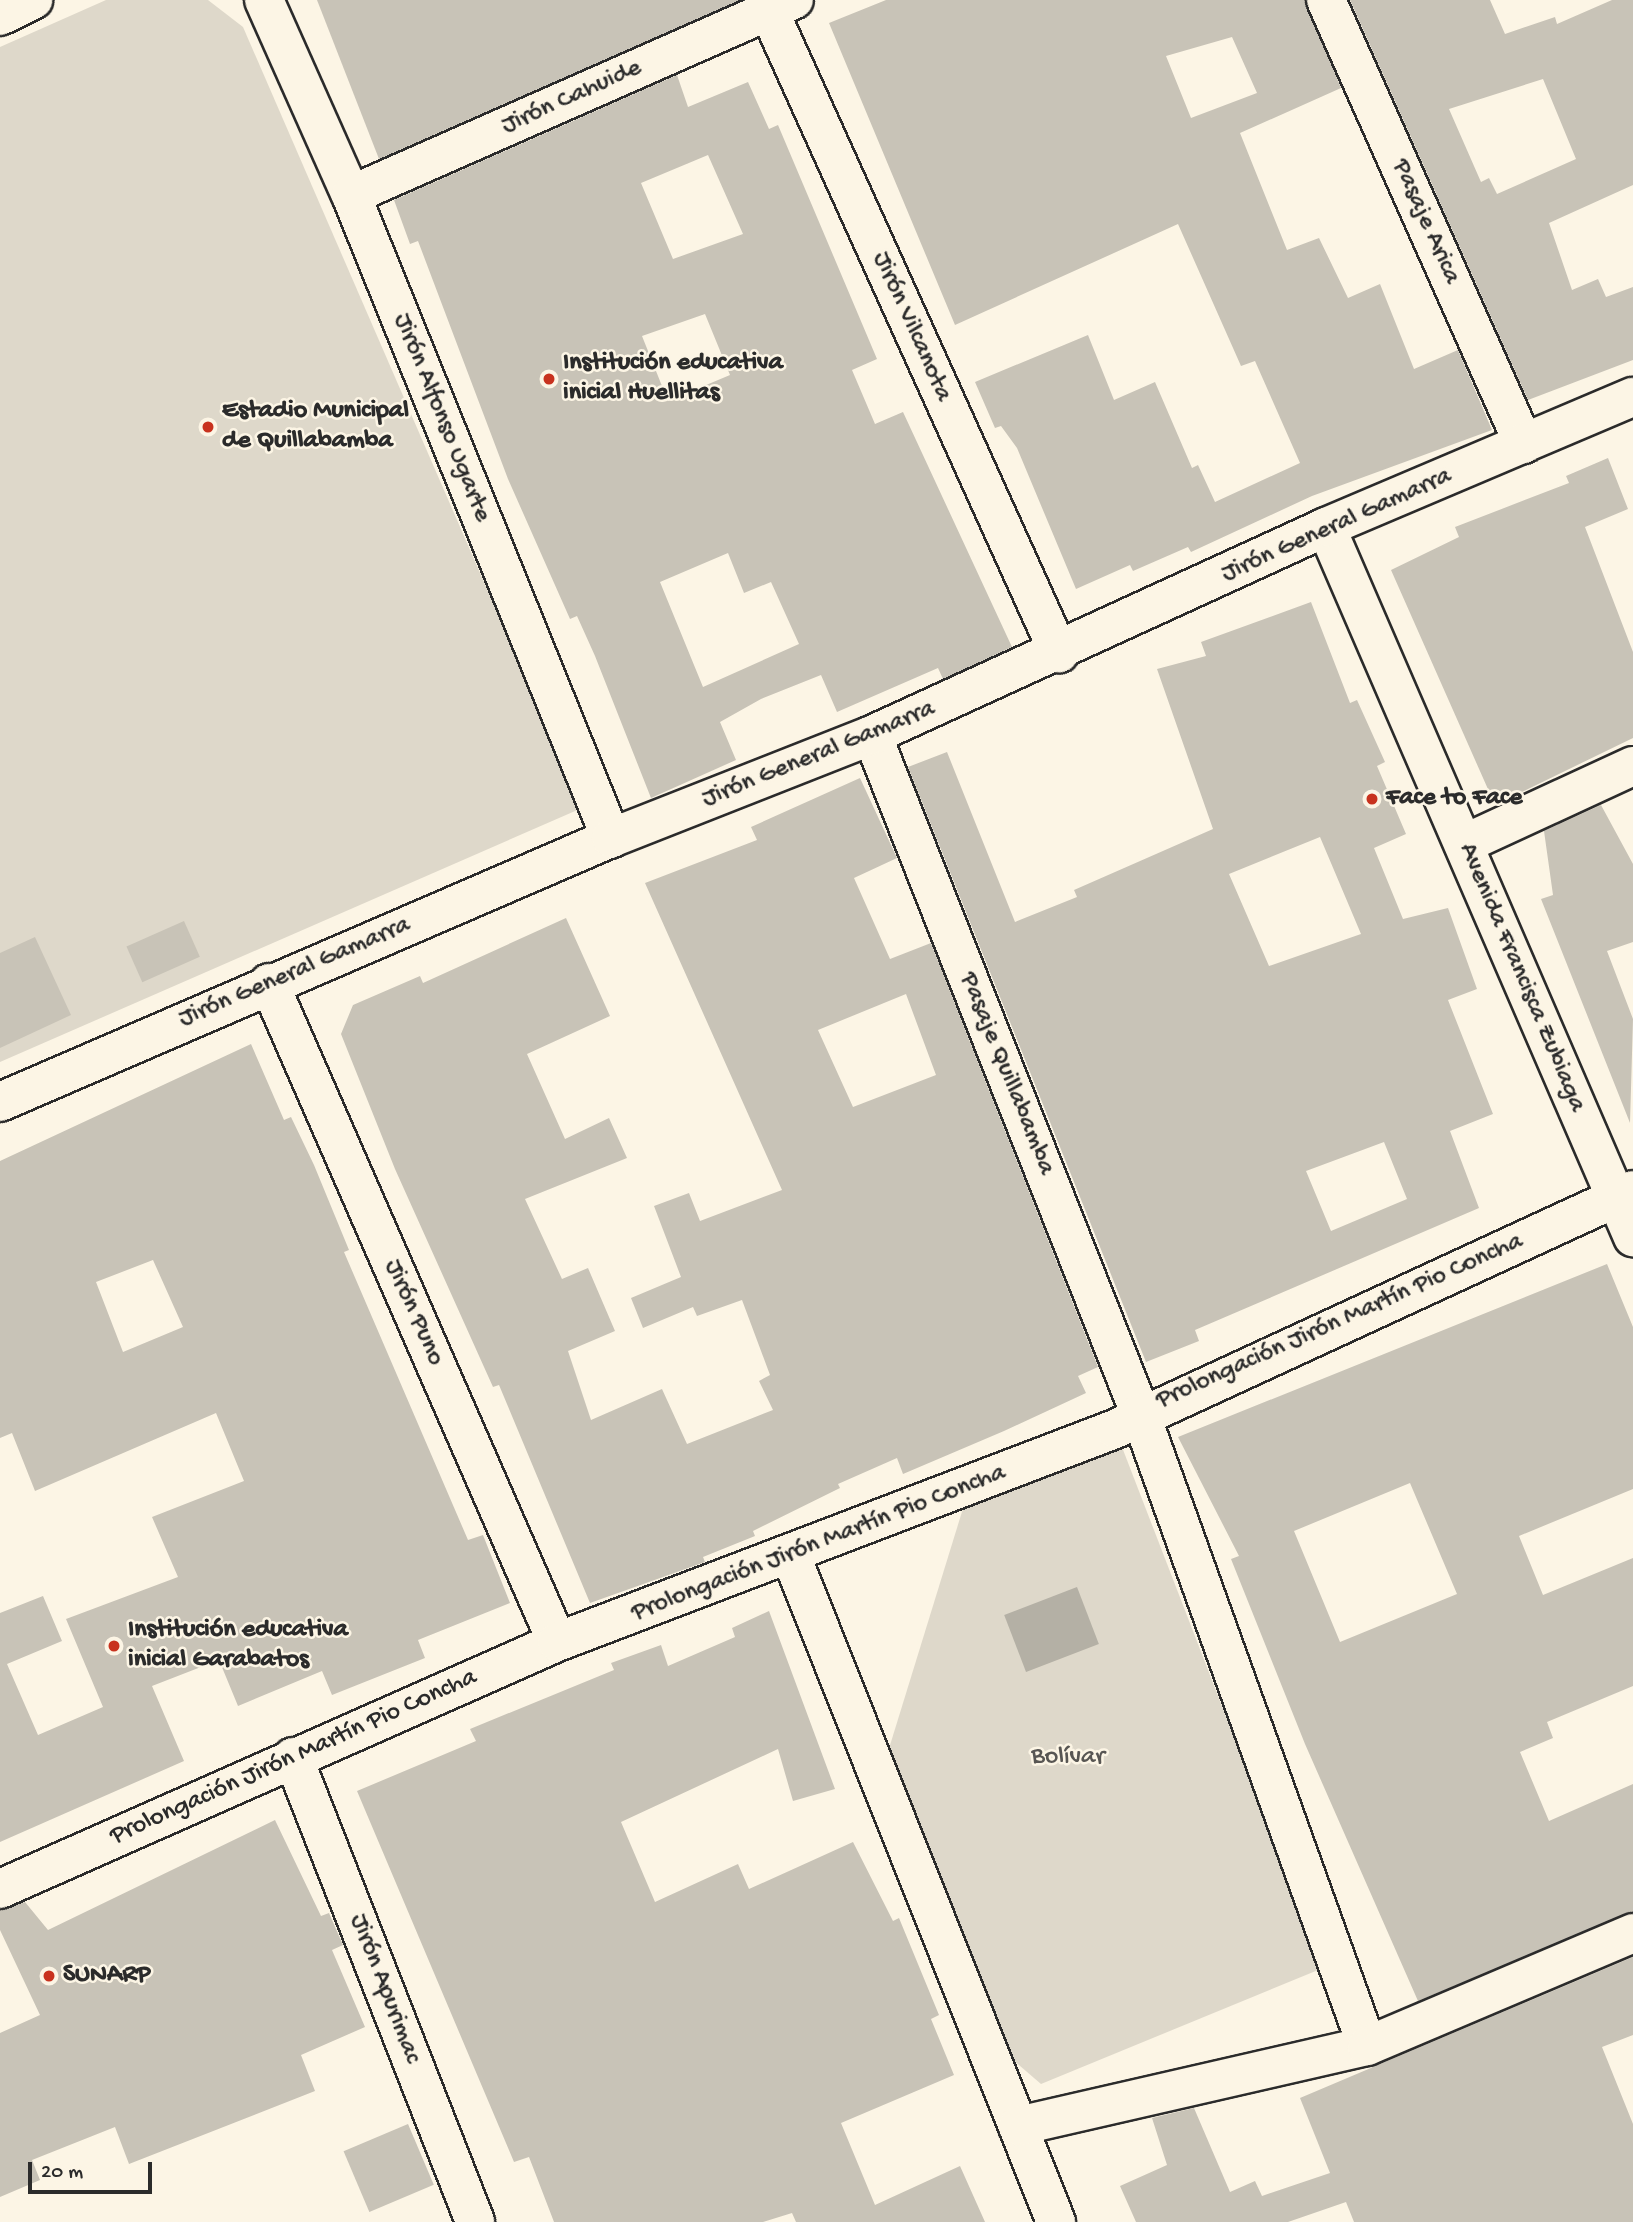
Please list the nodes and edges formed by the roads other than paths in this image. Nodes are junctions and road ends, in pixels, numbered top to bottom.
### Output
1 (33, 0) edge
2 (264, 0) edge
3 (1326, 0) edge
4 (775, 4) edge
5 (0, 16) edge
6 (351, 195) junction
7 (1633, 397) edge
8 (1524, 444) junction
9 (1326, 527) junction
10 (1059, 653) junction
11 (872, 735) junction
12 (1633, 766) edge
13 (611, 838) junction
14 (1464, 844) junction
15 (269, 983) junction
16 (0, 1102) edge
17 (1624, 1194) edge
18 (1633, 1237) edge
19 (1140, 1413) junction
20 (791, 1556) junction
21 (557, 1642) junction
22 (293, 1757) junction
23 (0, 1889) edge
24 (1633, 1933) edge
25 (1367, 2046) junction
26 (1018, 2126) junction
27 (475, 2222) edge
28 (1056, 2222) edge

1 - 5 street
2 - 6 street, Jirón Alfonso Ugarte
3 - 8 street, Pasaje Arica
4 - 6 street, Jirón Cahuide
4 - 10 street, Jirón Vilcanota
6 - 13 street, Jirón Alfonso Ugarte
7 - 8 street, Jirón General Gamarra
8 - 9 street, Jirón General Gamarra
9 - 10 street, Jirón General Gamarra
9 - 14 street, Avenida Francisca Zubiaga
10 - 11 street, Jirón General Gamarra
11 - 13 street, Jirón General Gamarra
11 - 19 street, Pasaje Quillabamba
12 - 14 street
13 - 15 street, Jirón General Gamarra
14 - 17 street, Avenida Francisca Zubiaga
15 - 16 street, Jirón General Gamarra
15 - 21 street, Jirón Puno
17 - 18 street, Avenida Francisca Zubiaga
17 - 19 street, Prolongación Jirón Martín Pio Concha
19 - 20 street, Prolongación Jirón Martín Pio Concha
19 - 25 street, Pasaje Quillabamba
20 - 21 street, Prolongación Jirón Martín Pio Concha
20 - 26 street
21 - 22 street, Prolongación Jirón Martín Pio Concha
22 - 23 street, Prolongación Jirón Martín Pio Concha
22 - 27 street, Jirón Apurimac
24 - 25 street
25 - 26 street
26 - 28 street

